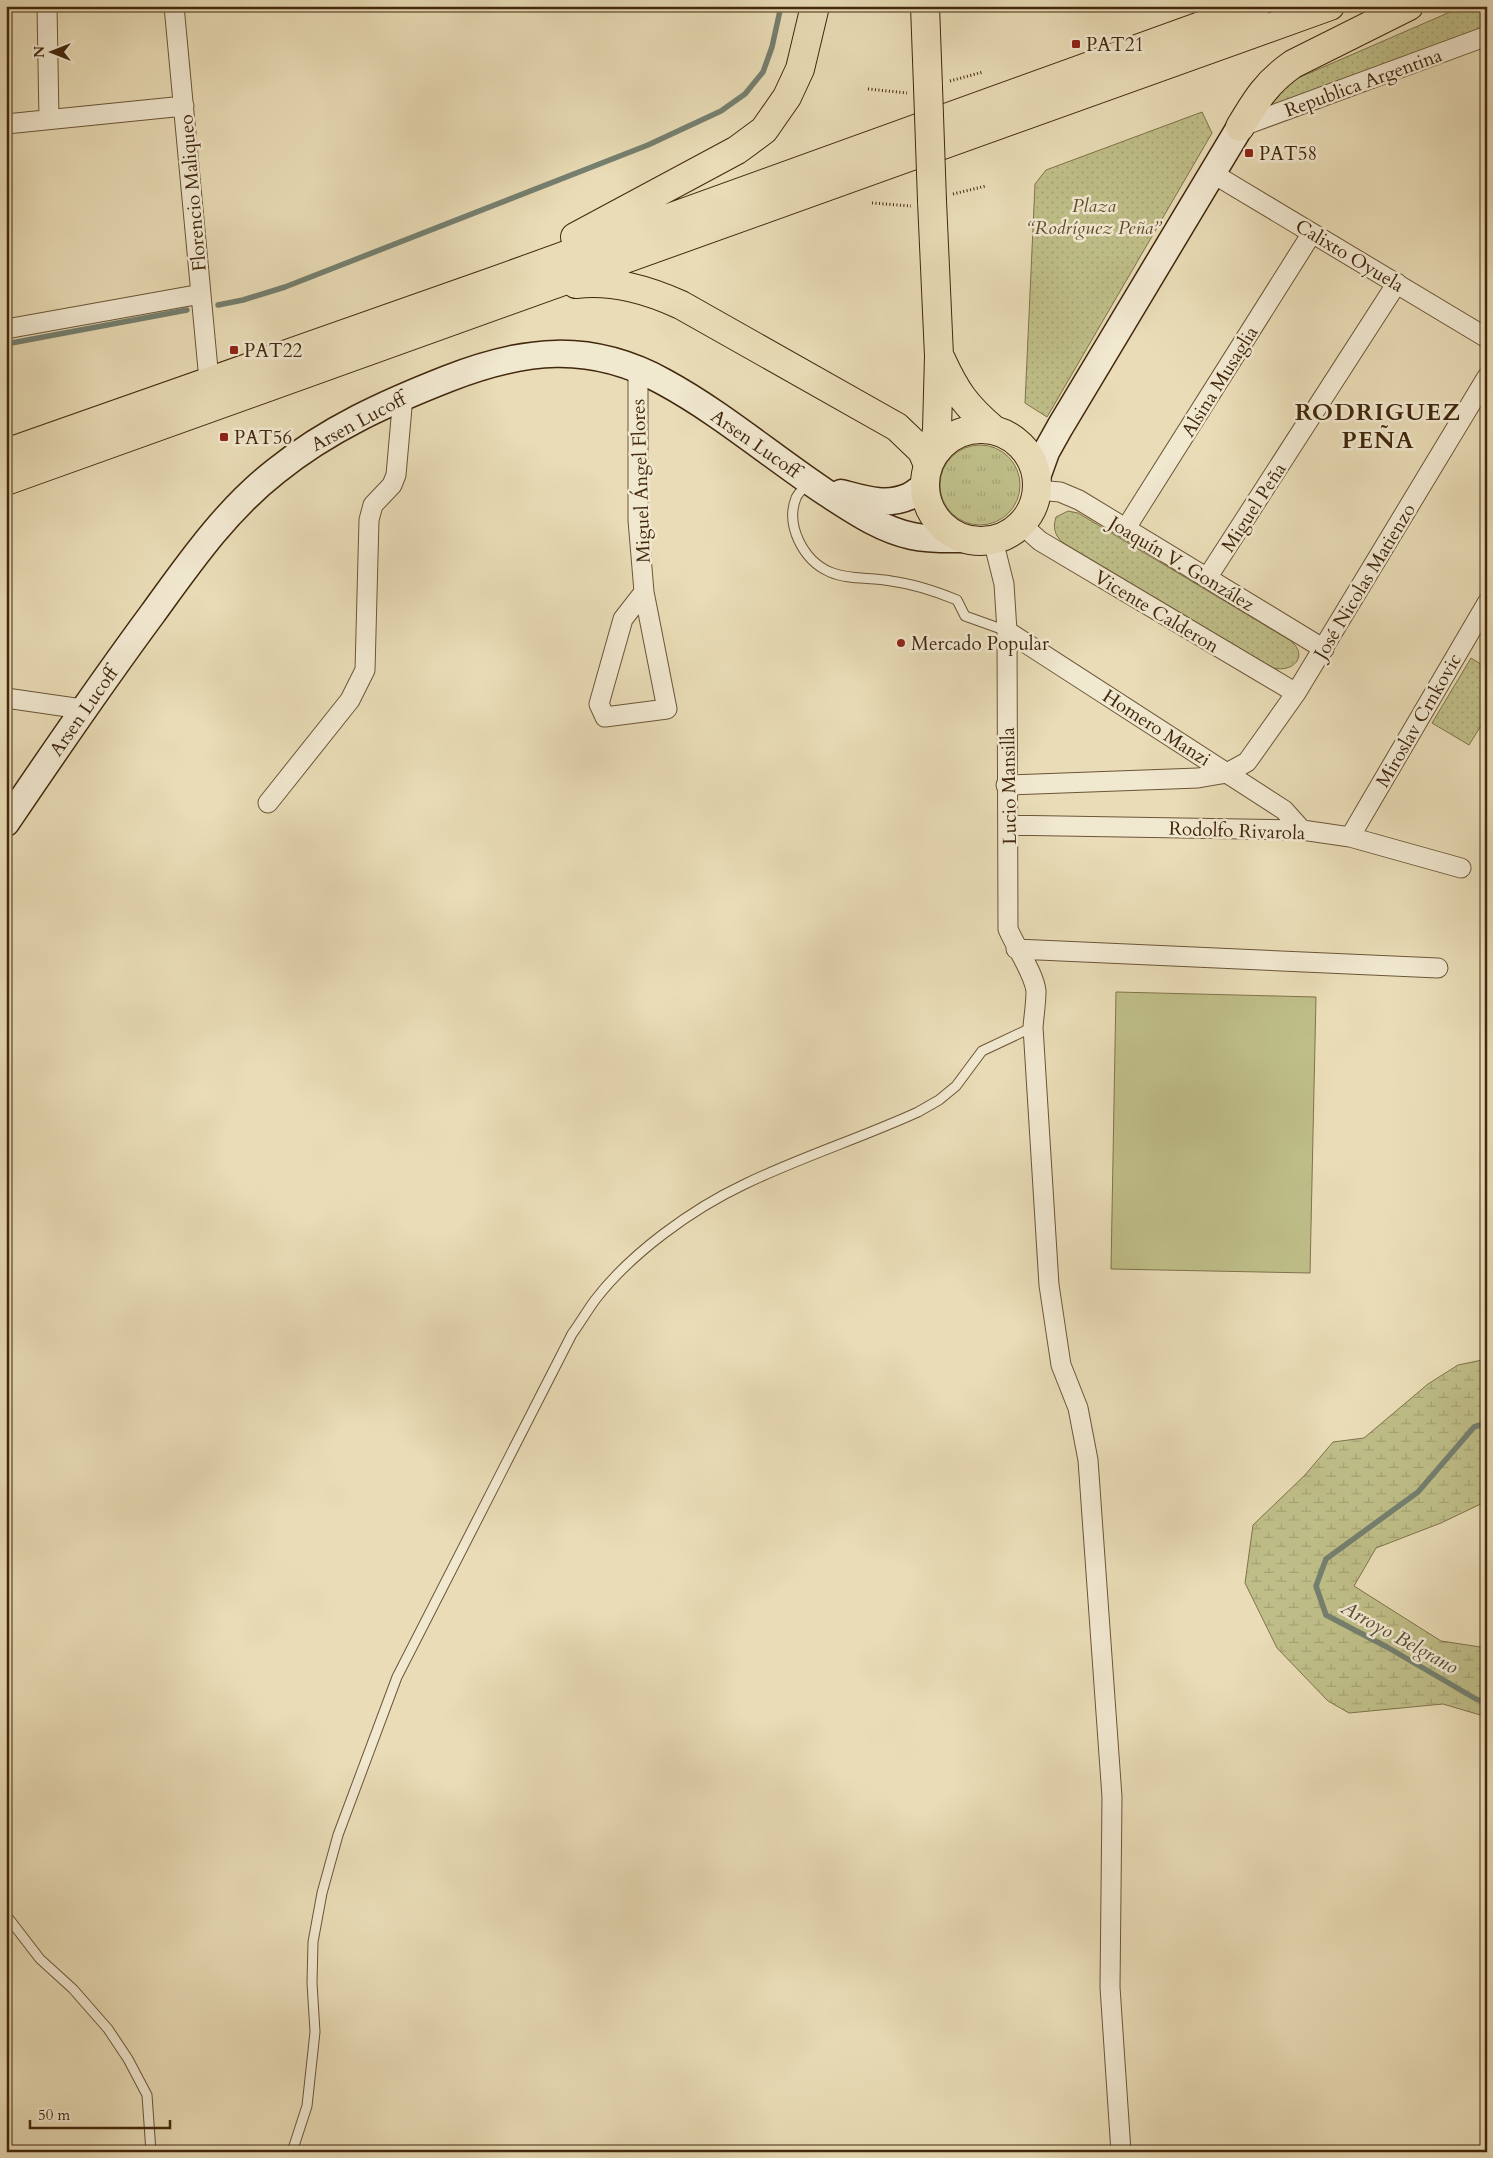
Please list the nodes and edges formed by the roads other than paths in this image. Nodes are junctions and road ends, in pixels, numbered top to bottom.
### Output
1 (47, 6) edge
2 (174, 6) edge
3 (815, 6) edge
4 (925, 6) edge
5 (1256, 6) edge
6 (1330, 6) edge
7 (1409, 6) edge
8 (1487, 36) edge
9 (184, 106) junction
10 (49, 119) junction
11 (6, 124) edge
12 (1240, 127) junction
13 (1212, 173) junction
14 (1312, 232) junction
15 (1397, 283) junction
16 (486, 284) junction
17 (201, 294) junction
18 (531, 294) junction
19 (6, 329) edge
20 (1487, 338) edge
21 (939, 356) junction
22 (638, 370) junction
23 (1487, 377) edge
24 (209, 380) junction
25 (403, 396) junction
26 (994, 430) junction
27 (6, 453) edge
28 (928, 468) junction
29 (6, 481) edge
30 (814, 484) junction
31 (1037, 484) junction
32 (1021, 524) junction
33 (1126, 528) junction
34 (967, 539) junction
35 (993, 540) junction
36 (1207, 578) junction
37 (644, 592) junction
38 (1487, 602) edge
39 (1007, 631) junction
40 (1324, 649) junction
41 (1296, 693) junction
42 (6, 698) edge
43 (82, 709) junction
44 (1227, 772) junction
45 (1006, 785) junction
46 (268, 803) dead end
47 (6, 823) edge
48 (1008, 825) junction
49 (1302, 830) junction
50 (1350, 838) junction
51 (1461, 868) dead end
52 (1016, 949) junction
53 (1438, 968) dead end
54 (1033, 1027) junction
55 (6, 1915) edge
56 (151, 2152) edge
57 (292, 2152) edge
58 (1121, 2152) edge

1 - 10 street
2 - 9 street, Florencio Maliqueo
3 - 16 main road
4 - 21 main road, bridge
5 - 16 main road
6 - 18 main road
7 - 12 main road
8 - 12 street, Republica Argentina
9 - 10 street
9 - 17 street, Florencio Maliqueo
10 - 11 street
12 - 13 street
13 - 14 street, Calixto Oyuela
13 - 31 street
14 - 15 street, Calixto Oyuela
14 - 33 street, Alsina Musaglia
15 - 20 street, Calixto Oyuela
15 - 36 street, Miguel Peña
16 - 24 main road
17 - 19 street
17 - 24 street, Florencio Maliqueo
18 - 28 main road
18 - 29 main road
21 - 26 main road
21 - 28 main road
22 - 25 street, Arsen Lucoff
22 - 30 street, Arsen Lucoff
22 - 37 street, Miguel Ángel Flores
23 - 40 street, José Nicolas Matienzo
24 - 27 main road
25 - 43 street, Arsen Lucoff
25 - 46 street
26 - 28 main road
26 - 31 main road
28 - 30 street, Arsen Lucoff
28 - 34 main road
30 - 34 street, Arsen Lucoff
30 - 39 lane
31 - 32 main road
31 - 33 street, Joaquín V. González
32 - 35 main road
32 - 41 street, Vicente Calderon
33 - 36 street, Joaquín V. González
34 - 35 main road
35 - 39 street, Lucio Mansilla
36 - 40 street, Joaquín V. González
37 - 37 street, Miguel Ángel Flores
38 - 50 street, Miroslav Crnkovic
39 - 44 street, Homero Manzi
39 - 45 street, Lucio Mansilla
40 - 41 street, José Nicolas Matienzo
41 - 44 street, José Nicolas Matienzo
42 - 43 street
43 - 47 street, Arsen Lucoff
44 - 45 street
44 - 49 street, Homero Manzi
45 - 48 street, Lucio Mansilla
48 - 49 street, Rodolfo Rivarola
48 - 52 street, Lucio Mansilla
49 - 50 street, Rodolfo Rivarola
50 - 51 street, Rodolfo Rivarola
52 - 53 street
52 - 54 street, Lucio Mansilla
54 - 57 lane
54 - 58 street, Lucio Mansilla
55 - 56 lane

